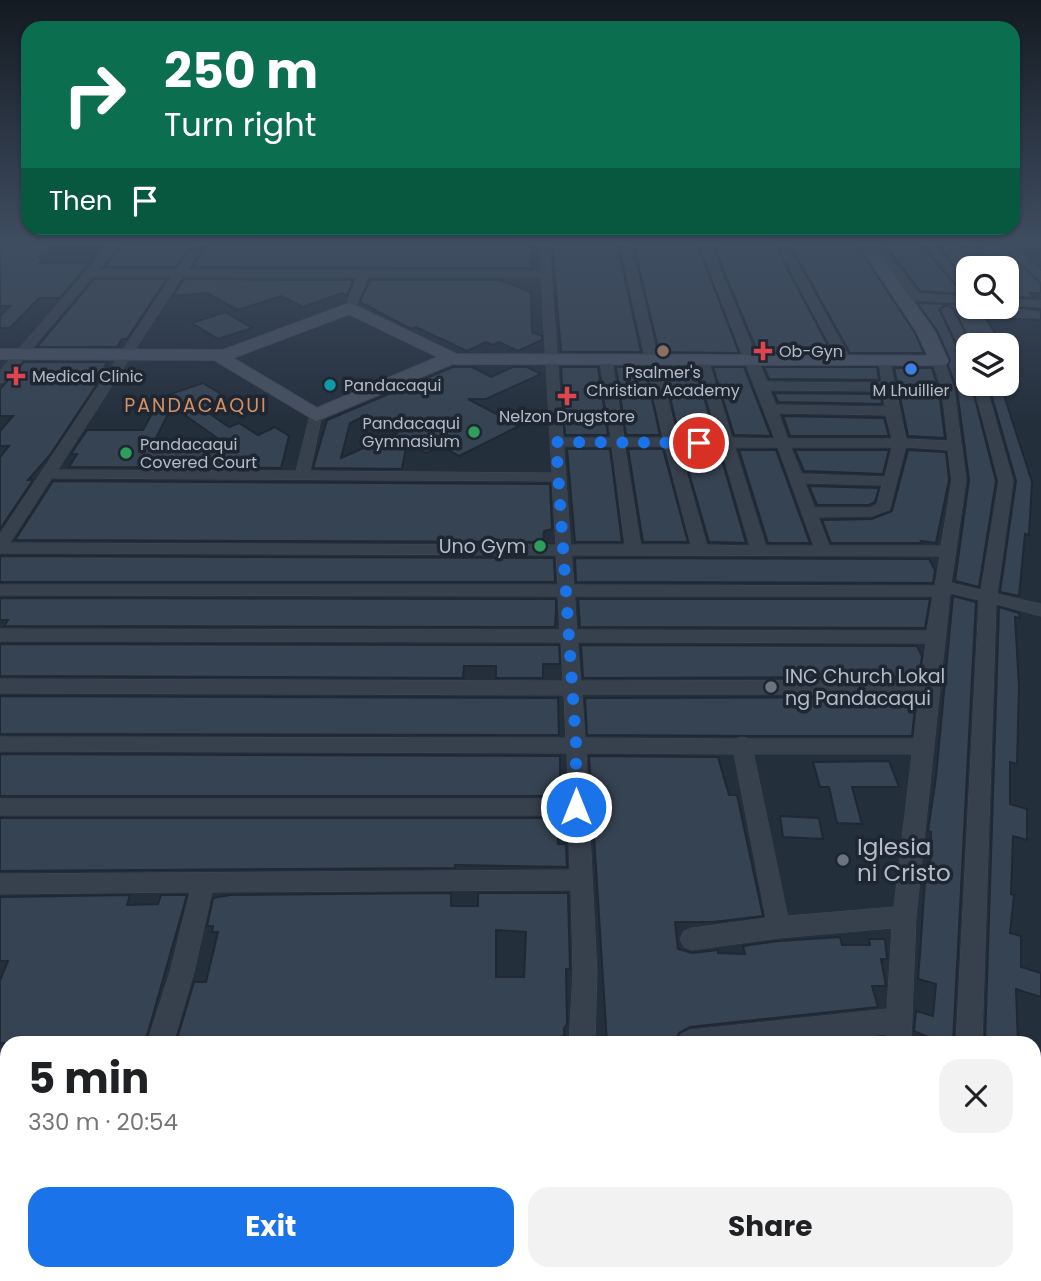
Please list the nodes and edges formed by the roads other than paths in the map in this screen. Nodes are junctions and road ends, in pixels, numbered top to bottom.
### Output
1 (61, 303) edge
2 (158, 303) edge
3 (352, 303) edge
4 (547, 303) edge
5 (640, 303) edge
6 (729, 303) edge
7 (814, 303) edge
8 (911, 303) edge
9 (1021, 303) edge
10 (1041, 304) edge
11 (350, 308) junction
12 (947, 310) dead end
13 (958, 333) edge
14 (9, 357) edge
15 (224, 357) junction
16 (124, 358) junction
17 (449, 358) junction
18 (553, 358) junction
19 (654, 358) junction
20 (751, 358) junction
21 (844, 358) junction
22 (938, 358) junction
23 (702, 360) junction
24 (606, 361) junction
25 (885, 361) junction
26 (0, 379) edge
27 (762, 386) junction
28 (890, 387) junction
29 (983, 396) edge
30 (770, 409) junction
31 (892, 411) junction
32 (316, 415) junction
33 (556, 442) junction
34 (617, 442) junction
35 (726, 442) junction
36 (671, 443) junction
37 (783, 443) junction
38 (900, 443) junction
39 (956, 446) junction
40 (50, 474) junction
41 (302, 477) junction
42 (559, 477) junction
43 (796, 478) junction
44 (891, 481) junction
45 (809, 513) junction
46 (0, 547) edge
47 (561, 549) junction
48 (700, 549) junction
49 (759, 549) junction
50 (634, 550) junction
51 (822, 550) junction
52 (948, 551) junction
53 (944, 589) junction
54 (0, 590) edge
55 (564, 590) junction
56 (988, 595) junction
57 (1041, 610) edge
58 (0, 635) edge
59 (568, 635) junction
60 (935, 636) junction
61 (0, 686) edge
62 (932, 687) junction
63 (571, 688) junction
64 (576, 743) junction
65 (0, 744) edge
66 (742, 744) junction
67 (924, 747) junction
68 (0, 807) edge
69 (576, 807) junction
70 (579, 880) junction
71 (0, 884) edge
72 (203, 884) junction
73 (904, 917) junction
74 (779, 928) junction
75 (692, 939) dead end
76 (898, 1032) edge
77 (162, 1036) edge
78 (582, 1036) edge
79 (822, 1036) edge
80 (969, 1036) edge

1 - 14 street
2 - 16 street
3 - 11 street
4 - 18 street
5 - 19 street
6 - 20 street
7 - 21 street
8 - 22 street
9 - 10 street
11 - 15 street
11 - 17 street
12 - 13 street
14 - 16 street
14 - 26 street
15 - 16 street
15 - 32 street
16 - 40 street
17 - 18 street
17 - 32 street
18 - 19 street
18 - 24 street
18 - 33 street
19 - 20 street
19 - 23 street
19 - 24 street
19 - 36 street
20 - 21 street
20 - 23 street
20 - 27 street
21 - 22 street
21 - 25 street
22 - 25 street
22 - 39 street
23 - 35 street
24 - 34 street
25 - 28 street
27 - 28 street
27 - 30 street
28 - 31 street
29 - 56 street
30 - 31 street
30 - 37 street
31 - 38 street
32 - 41 street
33 - 34 street
33 - 42 street
34 - 36 street
34 - 50 street
35 - 36 street
35 - 37 street
35 - 49 street
36 - 48 street
37 - 38 street
37 - 43 street
38 - 39 street
38 - 44 street
39 - 52 street
40 - 41 street
40 - 46 street
41 - 42 street
42 - 47 street
43 - 44 street
43 - 45 street
44 - 45 street
45 - 51 street
46 - 47 street
47 - 50 street
47 - 55 street
48 - 49 street
48 - 50 street
49 - 51 street
51 - 52 street
52 - 53 street
53 - 55 street
53 - 56 street
53 - 60 street
54 - 55 street
55 - 59 street
56 - 57 street
56 - 80 street
58 - 59 street
59 - 60 street
59 - 63 street
60 - 62 street
61 - 63 street
62 - 63 street
62 - 67 street
63 - 64 street
64 - 65 street
64 - 66 street
64 - 69 street
66 - 67 street
66 - 74 street
67 - 73 street
68 - 69 street
69 - 70 street
70 - 72 street
70 - 78 street
71 - 72 street
72 - 77 street
73 - 74 street
73 - 76 street
74 - 75 street
76 - 79 street

